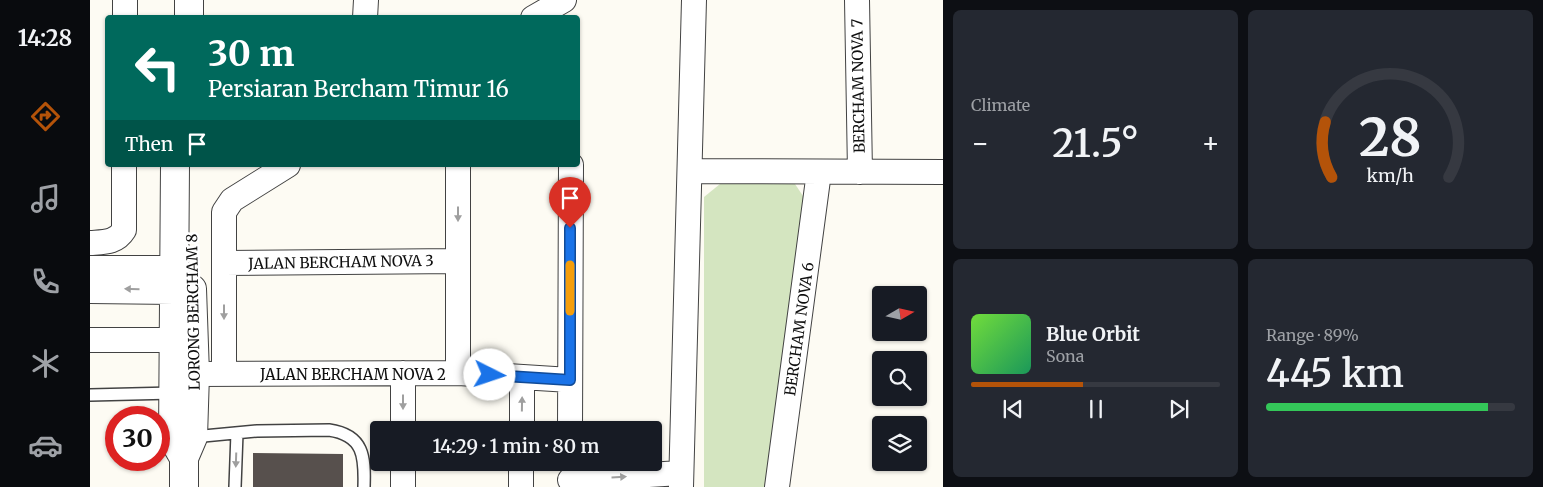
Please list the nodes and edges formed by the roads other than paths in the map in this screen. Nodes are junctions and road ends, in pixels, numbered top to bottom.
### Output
1 (125, 0) edge
2 (177, 0) edge
3 (188, 0) edge
4 (366, 0) edge
5 (564, 0) edge
6 (570, 0) edge
7 (694, 0) edge
8 (857, 0) edge
9 (125, 15) edge
10 (177, 15) edge
11 (189, 15) edge
12 (365, 15) edge
13 (538, 15) edge
14 (570, 15) edge
15 (124, 167) edge
16 (175, 167) edge
17 (191, 167) edge
18 (285, 167) edge
19 (458, 167) edge
20 (570, 167) edge
21 (690, 171) junction
22 (819, 172) junction
23 (860, 172) junction
24 (943, 172) edge
25 (192, 236) junction
26 (90, 243) edge
27 (458, 261) junction
28 (224, 263) junction
29 (90, 270) edge
30 (177, 280) junction
31 (90, 289) edge
32 (192, 317) junction
33 (90, 340) edge
34 (173, 340) junction
35 (403, 373) junction
36 (458, 373) junction
37 (195, 374) junction
38 (224, 374) junction
39 (522, 378) junction
40 (570, 380) junction
41 (173, 393) junction
42 (90, 395) edge
43 (403, 421) edge
44 (522, 421) edge
45 (570, 421) edge
46 (237, 433) junction
47 (183, 445) junction
48 (403, 471) edge
49 (521, 471) edge
50 (570, 477) edge
51 (681, 480) edge
52 (184, 487) edge
53 (235, 487) edge
54 (364, 487) edge
55 (403, 487) edge
56 (521, 487) edge
57 (777, 487) edge

1 - 9 street
2 - 10 street
3 - 11 street
4 - 12 street
5 - 13 street
6 - 14 street
7 - 21 street
8 - 23 street, BERCHAM NOVA 7
15 - 26 street
16 - 30 street, LORONG BERCHAM 8
17 - 25 street, LORONG BERCHAM 8
18 - 28 street
19 -> 27 street
20 - 40 street
21 - 22 street
21 - 51 street
22 - 23 street
22 - 57 street, BERCHAM NOVA 6
23 - 24 street
25 - 30 street
25 - 32 street, LORONG BERCHAM 8
27 - 28 street, JALAN BERCHAM NOVA 3
27 - 36 street
28 -> 38 street
29 - 30 street
30 -> 31 street
30 - 32 street
30 - 34 street
32 - 37 street, LORONG BERCHAM 8
33 - 34 street
34 - 41 street
35 - 36 street, JALAN BERCHAM NOVA 2
35 - 38 street, JALAN BERCHAM NOVA 2
35 -> 43 street
36 - 39 street, JALAN BERCHAM NOVA 2
37 - 38 street, JALAN BERCHAM NOVA 2
37 - 47 street, LORONG BERCHAM 8
39 - 40 street, JALAN BERCHAM NOVA 2
44 -> 39 street
40 - 45 street
41 - 42 lane
41 - 47 street
46 - 47 lane
46 -> 53 lane
46 - 54 lane
47 - 52 street
48 - 55 street
49 - 56 street
50 -> 51 street

